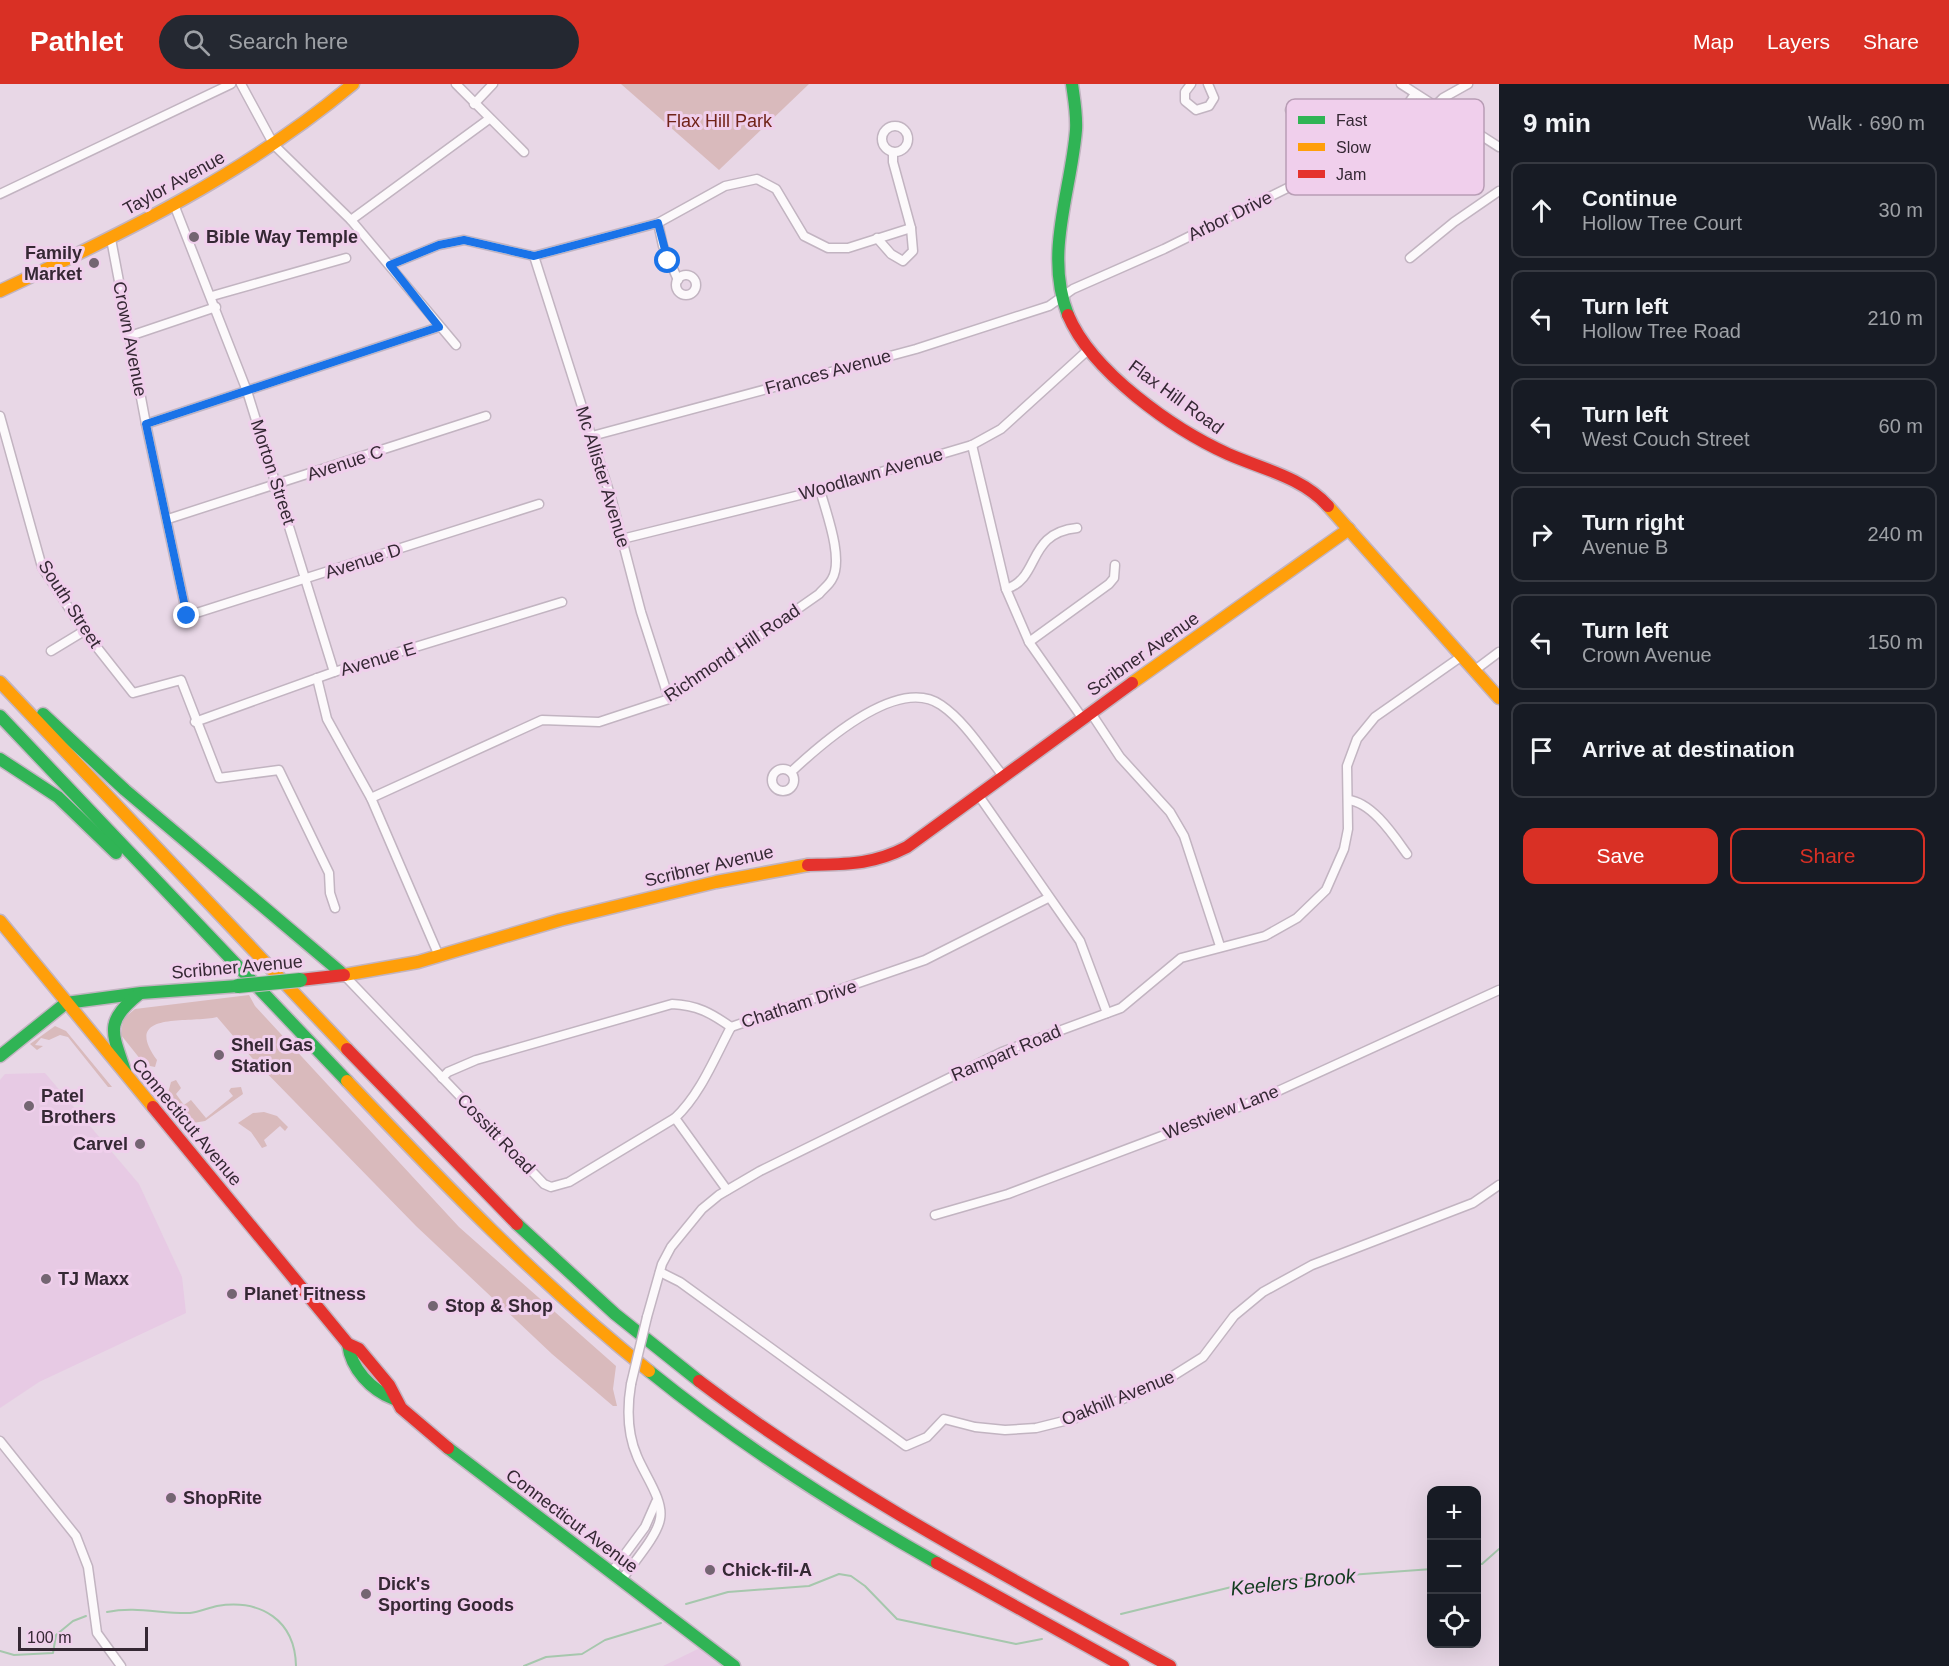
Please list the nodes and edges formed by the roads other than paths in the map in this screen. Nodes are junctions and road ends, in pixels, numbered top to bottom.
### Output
1 (231, 84) edge
2 (241, 84) edge
3 (353, 84) edge
4 (456, 84) edge
5 (493, 84) edge
6 (1072, 84) edge
7 (1191, 84) edge
8 (1208, 84) edge
9 (1401, 84) edge
10 (1468, 84) edge
11 (1415, 94) junction
12 (1411, 99) edge
13 (1423, 99) edge
14 (1442, 99) edge
15 (474, 104) junction
16 (489, 119) junction
17 (1484, 137) edge
18 (274, 146) junction
19 (1499, 147) edge
20 (524, 152) dead end
21 (893, 152) dead end
22 (1286, 189) edge
23 (1499, 191) edge
24 (0, 194) edge
25 (176, 207) junction
26 (351, 220) junction
27 (658, 223) junction
28 (911, 228) junction
29 (877, 238) junction
30 (111, 239) junction
31 (534, 256) junction
32 (346, 258) dead end
33 (1410, 258) dead end
34 (390, 265) junction
35 (678, 280) dead end
36 (0, 291) edge
37 (212, 296) junction
38 (1060, 298) junction
39 (216, 307) junction
40 (439, 327) junction
41 (130, 336) junction
42 (456, 345) dead end
43 (1088, 350) junction
44 (247, 391) junction
45 (0, 416) edge
46 (486, 416) dead end
47 (146, 424) junction
48 (592, 436) junction
49 (972, 445) junction
50 (277, 485) junction
51 (820, 490) junction
52 (539, 504) dead end
53 (168, 519) junction
54 (1077, 528) dead end
55 (1349, 529) junction
56 (622, 539) junction
57 (1115, 565) dead end
58 (307, 579) junction
59 (1006, 589) junction
60 (562, 602) dead end
61 (187, 616) joint
62 (84, 631) junction
63 (1029, 642) junction
64 (51, 651) dead end
65 (1499, 652) edge
66 (1462, 656) junction
67 (1475, 670) junction
68 (334, 672) junction
69 (0, 673) edge
70 (317, 678) junction
71 (0, 682) edge
72 (1499, 698) edge
73 (669, 699) junction
74 (0, 716) edge
75 (1087, 716) junction
76 (195, 722) junction
77 (0, 759) edge
78 (791, 772) dead end
79 (1004, 777) junction
80 (979, 796) junction
81 (372, 798) junction
82 (1348, 800) junction
83 (1407, 854) dead end
84 (1048, 898) junction
85 (335, 908) dead end
86 (0, 923) edge
87 (214, 942) junction
88 (1220, 946) junction
89 (439, 956) junction
90 (344, 975) junction
91 (1499, 990) edge
92 (141, 993) junction
93 (66, 1003) junction
94 (1107, 1013) junction
95 (731, 1027) junction
96 (0, 1056) edge
97 (127, 1076) junction
98 (442, 1078) junction
99 (675, 1118) junction
100 (1499, 1185) edge
101 (727, 1190) junction
102 (935, 1215) dead end
103 (660, 1272) junction
104 (0, 1441) edge
105 (656, 1502) junction
106 (616, 1577) junction
107 (121, 1666) edge
108 (734, 1666) edge
109 (1123, 1666) edge
110 (1170, 1666) edge

1 - 24 street
2 - 18 street
3 - 18 main road, Taylor Avenue
4 - 15 street
5 - 15 street
6 - 38 main road, Flax Hill Road
7 - 8 street
9 - 11 street
10 - 14 street
11 - 12 street, Arbor Drive
11 - 13 street
15 - 16 street
16 - 20 street
16 - 26 street
17 - 19 street
18 - 25 main road, Taylor Avenue
18 - 26 street
21 - 28 street
22 - 38 street, Arbor Drive
23 - 33 street
25 - 30 main road, Taylor Avenue
25 - 37 street, Morton Street
26 - 34 street
27 - 29 street
27 - 31 street
27 - 35 street
28 - 29 street
28 - 29 street
30 - 36 main road, Taylor Avenue
30 - 41 street, Crown Avenue
31 - 34 street
31 - 48 street, Mc Allister Avenue
32 - 37 street
34 - 40 street
37 - 39 street, Morton Street
38 - 43 main road, Flax Hill Road
38 - 48 street, Frances Avenue
39 - 41 street
39 - 44 street, Morton Street
40 - 42 street
40 - 44 street
41 - 47 street, Crown Avenue
43 - 49 street, Woodlawn Avenue
43 - 55 main road, Flax Hill Road
44 - 47 street
44 - 50 street, Morton Street
45 - 62 street, South Street
46 - 50 street, Avenue C
47 - 53 street, Crown Avenue
48 - 56 street, Mc Allister Avenue
49 - 51 street, Woodlawn Avenue
49 - 59 street
50 - 53 street, Avenue C
50 - 58 street, Morton Street
51 - 56 street, Woodlawn Avenue
51 - 73 street, Richmond Hill Road
52 - 58 street, Avenue D
53 - 61 street, Crown Avenue
54 - 59 street
55 - 66 main road, Flax Hill Road
55 - 75 main road, Scribner Avenue
56 - 73 street, Mc Allister Avenue
57 - 63 street
58 - 61 street, Avenue D
58 - 68 street, Morton Street
59 - 63 street
60 - 68 street, Avenue E
62 - 64 street
62 - 76 street, South Street
63 - 75 street
65 - 67 street
66 - 67 main road, Flax Hill Road
66 - 82 street, Rampart Road
67 - 72 main road, Flax Hill Road
68 - 70 street, Avenue E
69 - 90 main road
70 - 76 street, Avenue E
70 - 81 street
71 - 110 main road
73 - 81 street, Richmond Hill Road
74 - 87 main road
75 - 79 main road, Scribner Avenue
75 - 88 street
76 - 85 street
77 - 87 main road
78 - 79 street
79 - 80 main road, Scribner Avenue
80 - 84 street
80 - 89 main road, Scribner Avenue
81 - 89 street
82 - 83 street
82 - 88 street, Rampart Road
84 - 94 street
84 - 95 street, Chatham Drive
86 - 93 main road, Connecticut Avenue
87 - 109 main road
88 - 94 street, Rampart Road
89 - 90 main road, Scribner Avenue
90 - 92 main road, Scribner Avenue, bridge
90 - 98 street, Cossitt Road
91 - 102 street, Westview Lane
92 - 93 main road, Scribner Avenue
92 - 97 main road
93 - 96 main road
93 - 97 main road, Connecticut Avenue
94 - 101 street, Rampart Road
95 - 98 street, Chatham Drive
95 - 99 street, Cossitt Road
97 - 106 main road, Connecticut Avenue
98 - 99 street, Cossitt Road
99 - 101 street
100 - 103 street, Oakhill Avenue
101 - 103 street, Rampart Road
103 - 105 street, Rampart Road, bridge
104 - 107 street
105 - 106 street
105 - 106 street, Rampart Road
106 - 108 main road, Connecticut Avenue

